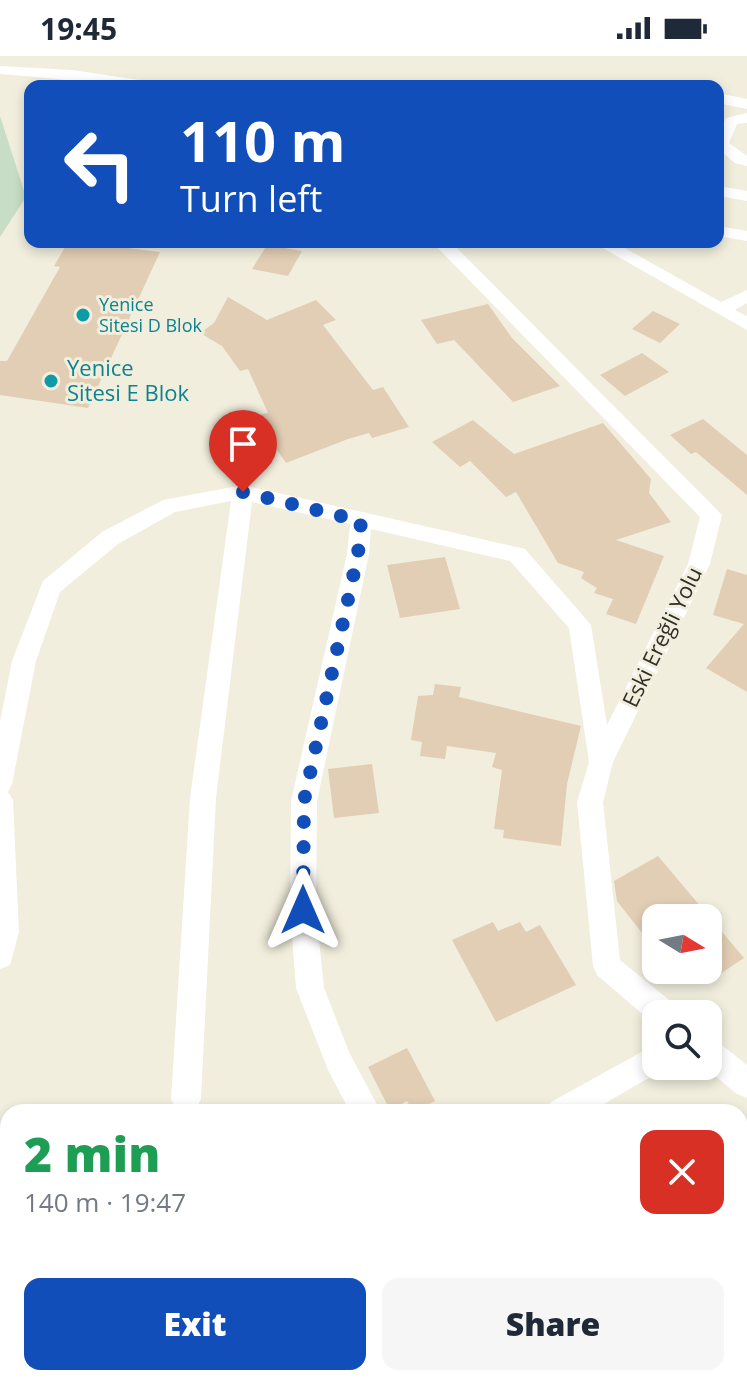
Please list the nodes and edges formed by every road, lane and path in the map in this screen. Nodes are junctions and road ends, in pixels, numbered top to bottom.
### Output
1 (0, 70) edge
2 (109, 80) edge
3 (724, 99) edge
4 (747, 104) edge
5 (747, 118) edge
6 (724, 137) edge
7 (724, 146) edge
8 (747, 161) edge
9 (724, 192) edge
10 (747, 196) edge
11 (724, 232) edge
12 (747, 236) edge
13 (447, 248) edge
14 (612, 248) edge
15 (747, 296) edge
16 (722, 309) junction
17 (747, 324) edge
18 (243, 492) junction
19 (361, 521) junction
20 (601, 762) junction
21 (0, 784) edge
22 (0, 800) edge
23 (1, 838) edge
24 (0, 956) edge
25 (647, 1000) edge
26 (722, 1063) edge
27 (642, 1066) edge
28 (747, 1084) edge
29 (186, 1099) dead end
30 (362, 1104) edge
31 (575, 1104) edge

1 - 2 street
3 - 4 street
5 - 6 street
7 - 8 street
9 - 10 street
11 - 12 street
13 - 20 street, Eski Ereğli Yolu
14 - 16 street
15 - 16 street
16 - 17 street
18 - 19 street
18 - 21 street
18 - 29 street
19 - 20 street
19 - 30 street
20 - 25 street, Eski Ereğli Yolu
22 - 23 street
23 - 24 street
26 - 28 street
27 - 31 street

